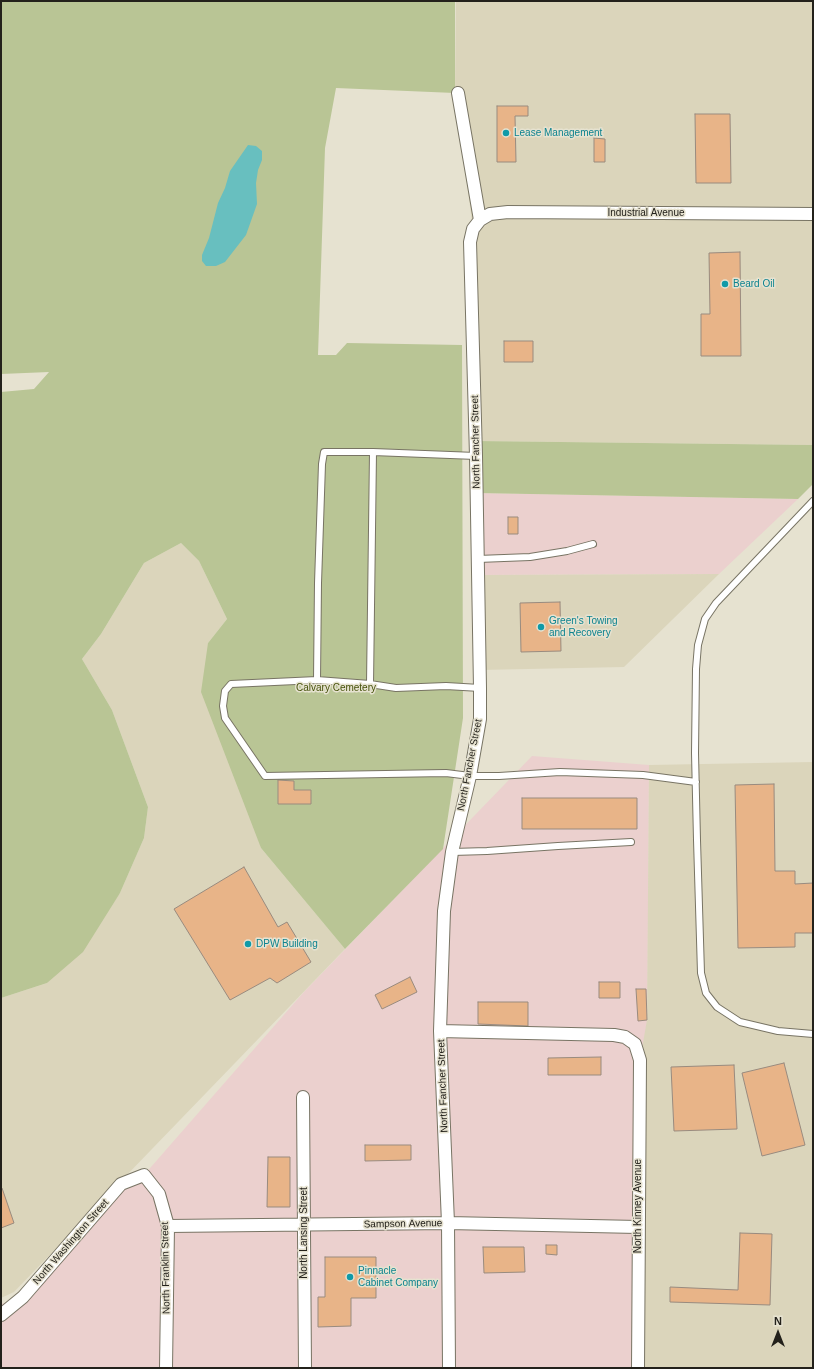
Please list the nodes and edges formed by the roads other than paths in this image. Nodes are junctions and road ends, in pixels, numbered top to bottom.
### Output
1 (458, 93) dead end
2 (813, 214) edge
3 (480, 220) junction
4 (373, 452) junction
5 (476, 456) junction
6 (813, 501) edge
7 (593, 544) dead end
8 (478, 559) junction
9 (317, 680) junction
10 (370, 684) junction
11 (480, 688) junction
12 (470, 776) junction
13 (696, 782) junction
14 (631, 842) dead end
15 (452, 852) junction
16 (440, 1031) junction
17 (813, 1034) edge
18 (303, 1097) dead end
19 (144, 1175) joint
20 (448, 1223) junction
21 (303, 1225) junction
22 (168, 1226) junction
23 (638, 1227) junction
24 (1, 1315) edge
25 (166, 1368) edge
26 (305, 1368) edge
27 (449, 1368) edge
28 (638, 1368) edge

1 - 3 street
2 - 3 street, Industrial Avenue
3 - 5 street, North Fancher Street
4 - 5 lane
4 - 9 lane
4 - 10 lane
5 - 8 street, North Fancher Street
6 - 13 lane
7 - 8 lane
8 - 11 street, North Fancher Street
9 - 10 lane
9 - 12 lane
10 - 11 lane
11 - 12 street, North Fancher Street
12 - 13 lane
12 - 15 street, North Fancher Street
13 - 17 lane
14 - 15 lane
15 - 16 street, North Fancher Street
16 - 20 street, North Fancher Street
16 - 23 street, North Kinney Avenue
18 - 21 street, North Lansing Street
19 - 22 street, North Franklin Street
19 - 24 street, North Washington Street
20 - 21 street, Sampson Avenue
20 - 23 street, Sampson Avenue
20 - 27 street, North Fancher Street
21 - 22 street, Sampson Avenue
21 - 26 street, North Lansing Street
22 - 25 street, North Franklin Street
23 - 28 street, North Kinney Avenue

